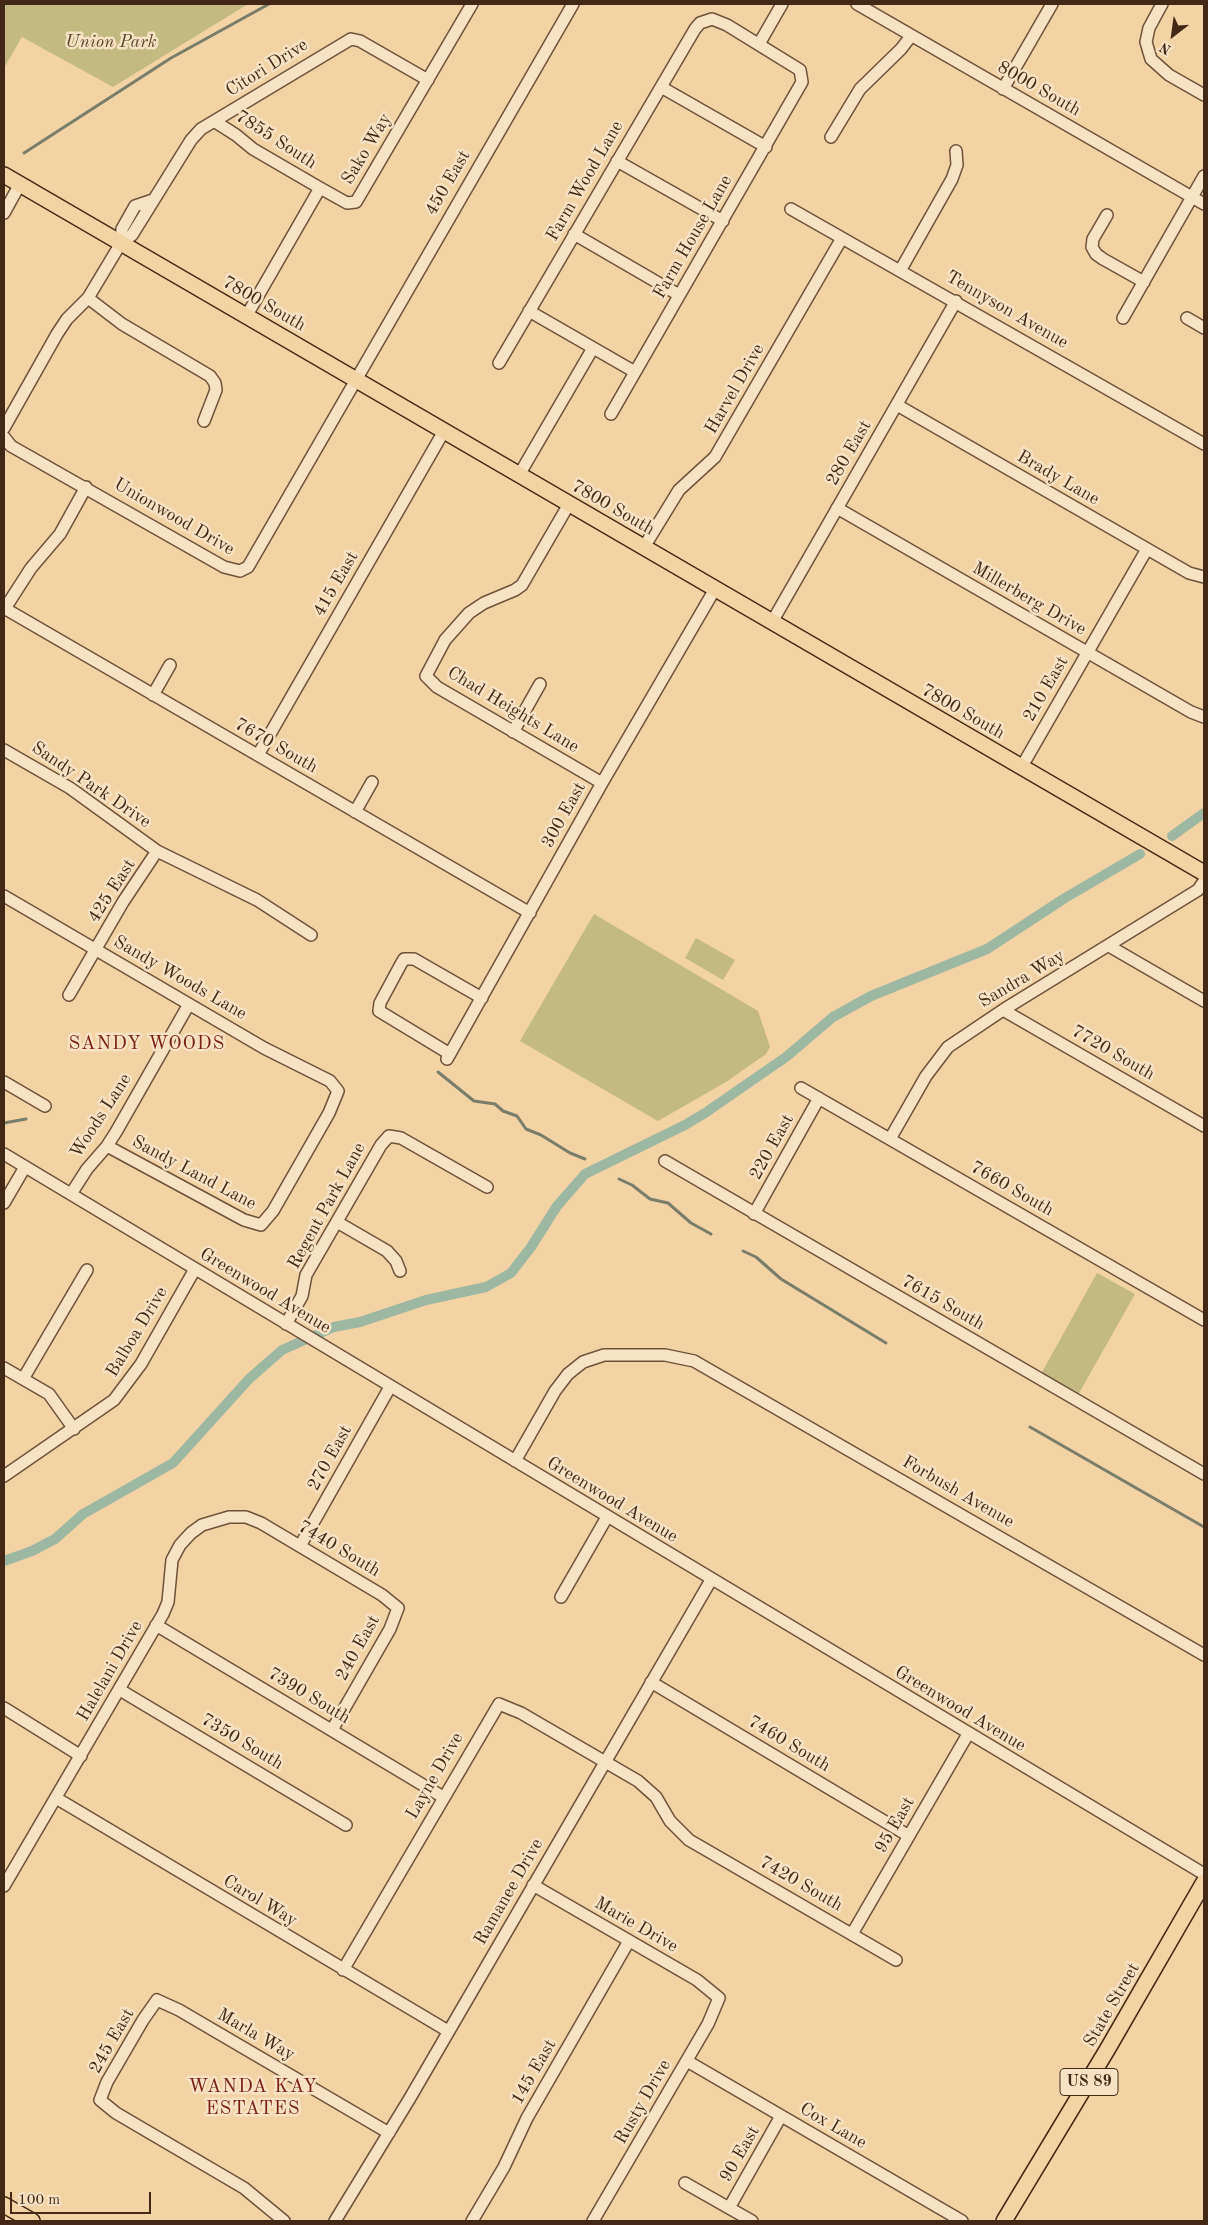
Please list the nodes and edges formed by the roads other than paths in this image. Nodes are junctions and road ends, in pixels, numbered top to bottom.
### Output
1 (472, 4) edge
2 (573, 4) edge
3 (782, 4) edge
4 (856, 4) edge
5 (1052, 4) edge
6 (1162, 4) edge
7 (911, 36) junction
8 (759, 44) junction
9 (428, 80) junction
10 (661, 87) junction
11 (1003, 89) junction
12 (1204, 96) edge
13 (214, 121) junction
14 (831, 137) dead end
15 (766, 147) junction
16 (956, 151) dead end
17 (618, 161) junction
18 (4, 175) edge
19 (1204, 176) edge
20 (20, 184) junction
21 (320, 188) junction
22 (1192, 197) junction
23 (1204, 204) edge
24 (791, 209) dead end
25 (4, 213) edge
26 (1107, 215) dead end
27 (723, 221) junction
28 (574, 234) junction
29 (842, 238) junction
30 (121, 243) junction
31 (900, 271) junction
32 (1144, 282) junction
33 (679, 296) junction
34 (88, 298) junction
35 (956, 301) junction
36 (529, 311) junction
37 (247, 315) junction
38 (1123, 318) dead end
39 (1187, 318) dead end
40 (1204, 328) edge
41 (593, 348) junction
42 (500, 363) dead end
43 (635, 372) junction
44 (355, 379) junction
45 (897, 405) junction
46 (611, 414) dead end
47 (204, 421) dead end
48 (4, 428) edge
49 (444, 431) junction
50 (4, 436) edge
51 (1204, 444) edge
52 (519, 475) junction
53 (86, 487) junction
54 (569, 504) junction
55 (837, 508) junction
56 (644, 547) junction
57 (1147, 549) junction
58 (1204, 578) edge
59 (715, 589) junction
60 (4, 609) edge
61 (772, 622) junction
62 (1087, 653) junction
63 (170, 664) dead end
64 (540, 684) dead end
65 (153, 695) junction
66 (1204, 717) edge
67 (513, 732) junction
68 (4, 750) edge
69 (258, 755) junction
70 (1021, 768) junction
71 (372, 782) dead end
72 (602, 783) junction
73 (355, 812) junction
74 (157, 851) junction
75 (1204, 873) edge
76 (1204, 881) edge
77 (4, 896) edge
78 (530, 913) junction
79 (310, 935) dead end
80 (1109, 946) junction
81 (96, 949) junction
82 (69, 995) dead end
83 (482, 998) junction
84 (1204, 1001) edge
85 (189, 1004) junction
86 (1003, 1010) junction
87 (4, 1082) edge
88 (801, 1088) dead end
89 (338, 1092) joint
90 (820, 1098) junction
91 (46, 1106) dead end
92 (1204, 1126) edge
93 (890, 1139) junction
94 (107, 1146) junction
95 (4, 1154) edge
96 (665, 1161) dead end
97 (25, 1167) junction
98 (487, 1187) dead end
99 (71, 1194) junction
100 (4, 1203) edge
101 (754, 1214) junction
102 (337, 1222) junction
103 (195, 1269) junction
104 (86, 1270) dead end
105 (400, 1271) dead end
106 (1204, 1320) edge
107 (290, 1327) junction
108 (4, 1368) edge
109 (23, 1379) junction
110 (390, 1387) junction
111 (74, 1429) junction
112 (514, 1462) junction
113 (1204, 1474) edge
114 (4, 1476) edge
115 (607, 1517) junction
116 (261, 1523) joint
117 (300, 1546) junction
118 (711, 1580) junction
119 (561, 1597) dead end
120 (398, 1608) joint
121 (156, 1625) junction
122 (1204, 1654) edge
123 (651, 1682) junction
124 (120, 1690) junction
125 (4, 1708) edge
126 (332, 1730) junction
127 (968, 1734) junction
128 (81, 1756) junction
129 (604, 1762) junction
130 (56, 1798) junction
131 (443, 1798) junction
132 (346, 1824) dead end
133 (909, 1836) junction
134 (1204, 1874) edge
135 (1204, 1882) edge
136 (533, 1885) junction
137 (4, 1886) edge
138 (852, 1934) junction
139 (629, 1941) junction
140 (896, 1960) dead end
141 (342, 1970) junction
142 (719, 1998) joint
143 (156, 2000) joint
144 (448, 2031) junction
145 (687, 2061) junction
146 (781, 2116) junction
147 (389, 2133) junction
148 (685, 2183) dead end
149 (4, 2205) edge
150 (729, 2208) junction
151 (32, 2221) edge
152 (284, 2221) edge
153 (335, 2221) edge
154 (472, 2221) edge
155 (593, 2221) edge
156 (752, 2221) edge
157 (962, 2221) edge
158 (1004, 2221) edge

1 - 9 street, Sako Way
2 - 44 street, 450 East
3 - 8 street
4 - 7 street, 8000 South
5 - 11 street
6 - 12 street
7 - 11 street, 8000 South
7 - 14 street
8 - 10 street, Farm Wood Lane
8 - 15 street, Farm House Lane
9 - 13 street, Citori Drive
9 - 21 street, Sako Way
10 - 15 street
10 - 17 street, Farm Wood Lane
11 - 22 street, 8000 South
13 - 21 street, 7855 South
13 - 30 street, Citori Drive
15 - 27 street, Farm House Lane
16 - 31 street
17 - 27 street
17 - 28 street, Farm Wood Lane
18 - 20 main road, 7800 South
19 - 22 street
20 - 25 street
20 - 30 main road, 7800 South
21 - 37 street, Sako Way
22 - 23 street, 8000 South
22 - 32 street
24 - 29 street, Tennyson Avenue
26 - 32 street
27 - 33 street, Farm House Lane
28 - 33 street
28 - 36 street, Farm Wood Lane
29 - 31 street, Tennyson Avenue
29 - 56 street, Harvel Drive
30 - 34 street, Citori Drive
30 - 37 main road, 7800 South
31 - 35 street, Tennyson Avenue
32 - 38 street
33 - 43 street, Farm House Lane
34 - 47 street
34 - 48 street, Citori Drive
35 - 45 street, 280 East
35 - 51 street, Tennyson Avenue
36 - 41 street
36 - 42 street, Farm Wood Lane
37 - 44 main road, 7800 South
39 - 40 street
41 - 43 street
41 - 52 street
43 - 46 street, Farm House Lane
44 - 49 main road, 7800 South
44 - 53 street, Unionwood Drive
45 - 55 street, 280 East
45 - 57 street, Brady Lane
49 - 52 main road, 7800 South
49 - 69 street, 415 East
50 - 53 street, Unionwood Drive
52 - 54 main road, 7800 South
53 - 60 street
54 - 56 main road, 7800 South
54 - 67 street, Chad Heights Lane
55 - 61 street, 280 East
55 - 62 street, Millerberg Drive
56 - 59 main road, 7800 South
57 - 58 street, Brady Lane
57 - 62 street, 210 East
59 - 61 main road, 7800 South
59 - 72 street, 300 East
60 - 65 street, 7670 South
61 - 70 main road, 7800 South
62 - 66 street, Millerberg Drive
62 - 70 street, 210 East
63 - 65 street
64 - 67 street
65 - 69 street, 7670 South
67 - 72 street, Chad Heights Lane
68 - 74 street, Sandy Park Drive
69 - 73 street, 7670 South
70 - 75 main road, 7800 South
71 - 73 street
72 - 78 street, 300 East
73 - 78 street, 7670 South
74 - 79 street, Sandy Park Drive
74 - 81 street, 425 East
76 - 80 street, Sandra Way
77 - 81 street, Sandy Woods Lane
78 - 83 street, 300 East
80 - 84 street
80 - 86 street, Sandra Way
81 - 82 street, 425 East
81 - 85 street, Sandy Woods Lane
83 - 83 street, 300 East
85 - 89 street, Sandy Woods Lane
85 - 94 street, Woods Lane
86 - 92 street, 7720 South
86 - 93 street, Sandra Way
87 - 91 street
88 - 90 street, 7660 South
89 - 94 street, Sandy Land Lane
90 - 93 street, 7660 South
90 - 101 street, 220 East
93 - 106 street, 7660 South
94 - 99 street, Woods Lane
95 - 97 street, Greenwood Avenue
96 - 101 street, 7615 South
97 - 99 street, Greenwood Avenue
97 - 100 street
98 - 102 street, Regent Park Lane
99 - 103 street, Greenwood Avenue
101 - 113 street, 7615 South
102 - 105 street
102 - 107 street, Regent Park Lane
103 - 107 street, Greenwood Avenue
103 - 111 street, Balboa Drive
104 - 109 street
107 - 110 street, Greenwood Avenue
108 - 109 street
109 - 111 street
110 - 112 street, Greenwood Avenue
110 - 117 street, 270 East
111 - 114 street, Balboa Drive
112 - 115 street, Greenwood Avenue
112 - 122 street, Forbush Avenue
115 - 118 street, Greenwood Avenue
115 - 119 street
116 - 117 street, 7440 South
116 - 121 street, Halelani Drive
117 - 120 street, 7440 South
118 - 123 street, Ramanee Drive
118 - 127 street, Greenwood Avenue
120 - 126 street, 240 East
121 - 124 street, Halelani Drive
121 - 126 street, 7390 South
123 - 129 street, Ramanee Drive
123 - 133 street, 7460 South
124 - 128 street, Halelani Drive
124 - 132 street, 7350 South
125 - 128 street
126 - 131 street, 7390 South
127 - 133 street, 95 East
127 - 134 street, Greenwood Avenue
128 - 130 street, Halelani Drive
129 - 131 street, Layne Drive
129 - 136 street, Ramanee Drive
129 - 138 street, 7420 South
130 - 137 street, Halelani Drive
130 - 141 street, Carol Way
131 - 141 street, Layne Drive
133 - 138 street, 95 East
135 - 158 main road, State Street / US 89
136 - 139 street, Marie Drive
136 - 144 street, Ramanee Drive
138 - 140 street, 7420 South
139 - 142 street, Marie Drive
139 - 154 street, 145 East
141 - 144 street, Carol Way
142 - 145 street, Rusty Drive
143 - 147 street, Marla Way
143 - 152 street, 245 East
144 - 147 street, Ramanee Drive
145 - 146 street, Cox Lane
145 - 155 street, Rusty Drive
146 - 150 street, 90 East
146 - 157 street, Cox Lane
147 - 153 street, Ramanee Drive
148 - 150 street
149 - 151 main road
150 - 156 street

